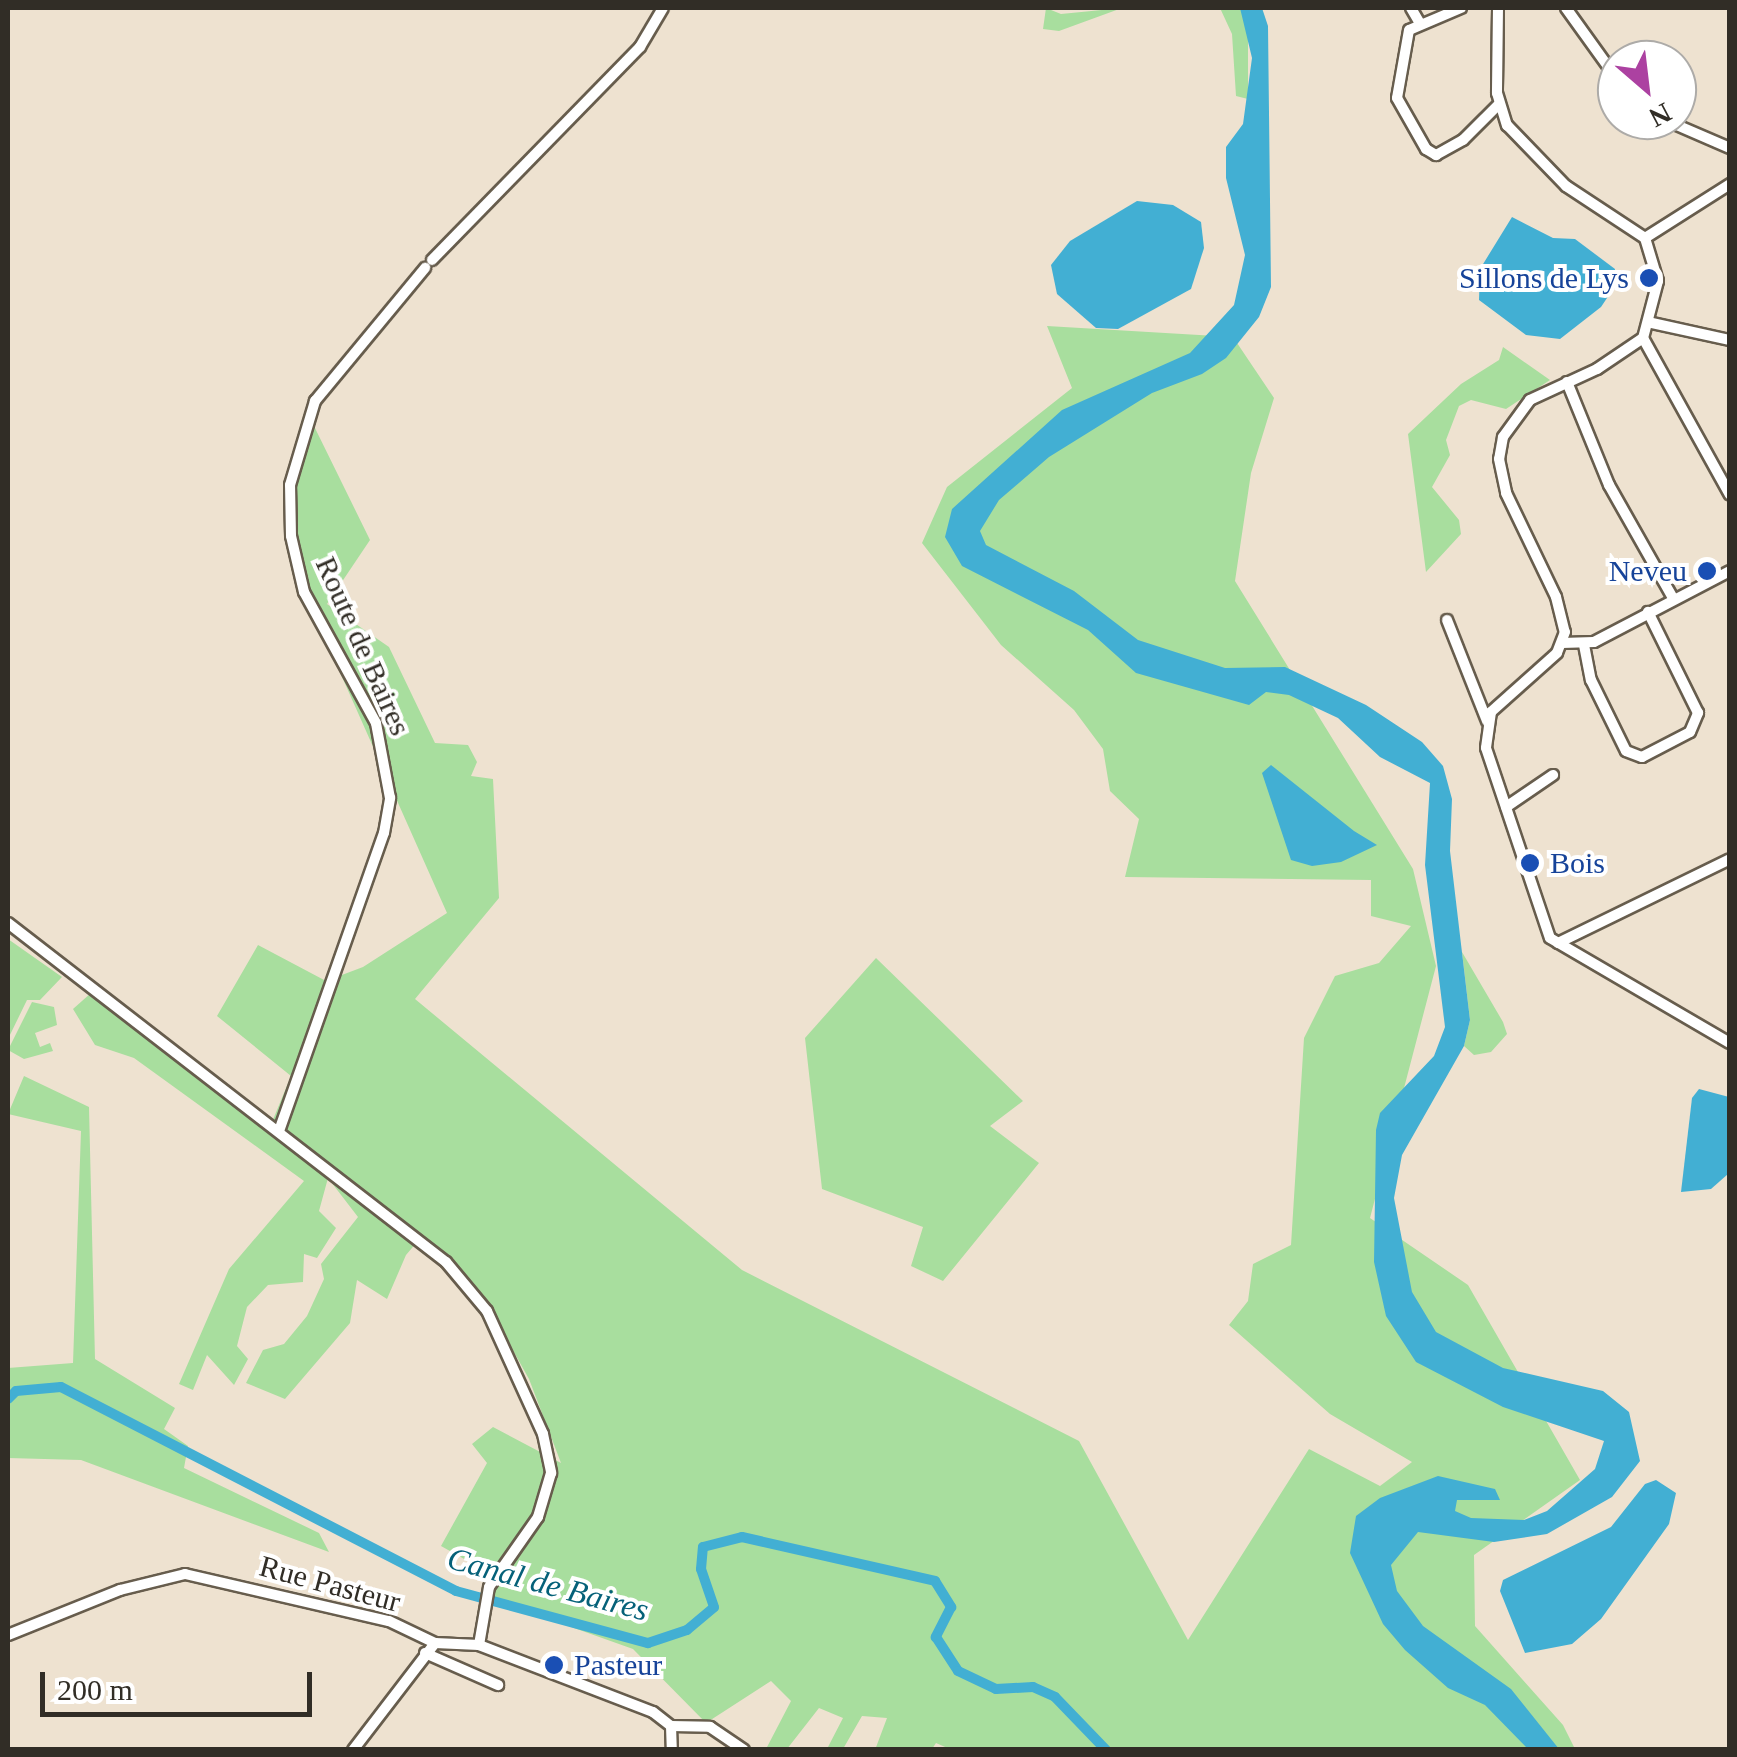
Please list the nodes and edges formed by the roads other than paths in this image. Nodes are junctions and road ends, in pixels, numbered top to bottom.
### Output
1 (663, 8) edge
2 (1410, 8) edge
3 (1461, 8) edge
4 (1498, 8) edge
5 (1566, 8) edge
6 (1418, 22) junction
7 (1597, 51) edge
8 (1498, 104) junction
9 (1697, 134) edge
10 (1730, 148) edge
11 (1730, 184) edge
12 (1646, 238) junction
13 (1652, 323) junction
14 (1643, 338) junction
15 (1730, 340) edge
16 (1567, 382) junction
17 (1730, 495) edge
18 (1730, 571) edge
19 (1673, 598) junction
20 (1648, 612) junction
21 (1447, 620) dead end
22 (1562, 643) junction
23 (1584, 645) junction
24 (1488, 721) junction
25 (1553, 775) dead end
26 (1506, 807) junction
27 (1730, 860) edge
28 (8, 924) edge
29 (1558, 943) junction
30 (1730, 1043) edge
31 (280, 1131) junction
32 (8, 1634) edge
33 (435, 1643) junction
34 (479, 1646) junction
35 (425, 1653) junction
36 (498, 1684) dead end
37 (672, 1726) junction
38 (352, 1750) edge
39 (672, 1750) edge
40 (744, 1750) edge

1 - 31 street, Route de Baires
2 - 6 street
3 - 6 street
4 - 8 street
5 - 7 street
6 - 8 street
8 - 12 street
9 - 10 street
11 - 12 street
12 - 13 street
13 - 14 street
13 - 15 street
14 - 16 street
14 - 17 street
16 - 19 street
16 - 22 street
18 - 19 street
19 - 20 street
20 - 23 street
20 - 23 street
21 - 24 street
22 - 23 street
22 - 24 street
24 - 26 street
25 - 26 street
26 - 29 street
27 - 29 street
28 - 31 street
29 - 30 street
31 - 34 street
32 - 33 street, Rue Pasteur
33 - 34 street, Rue Pasteur
33 - 35 street
34 - 37 street, Rue Pasteur
35 - 36 street
35 - 38 street
37 - 39 street
37 - 40 street, Rue Pasteur

